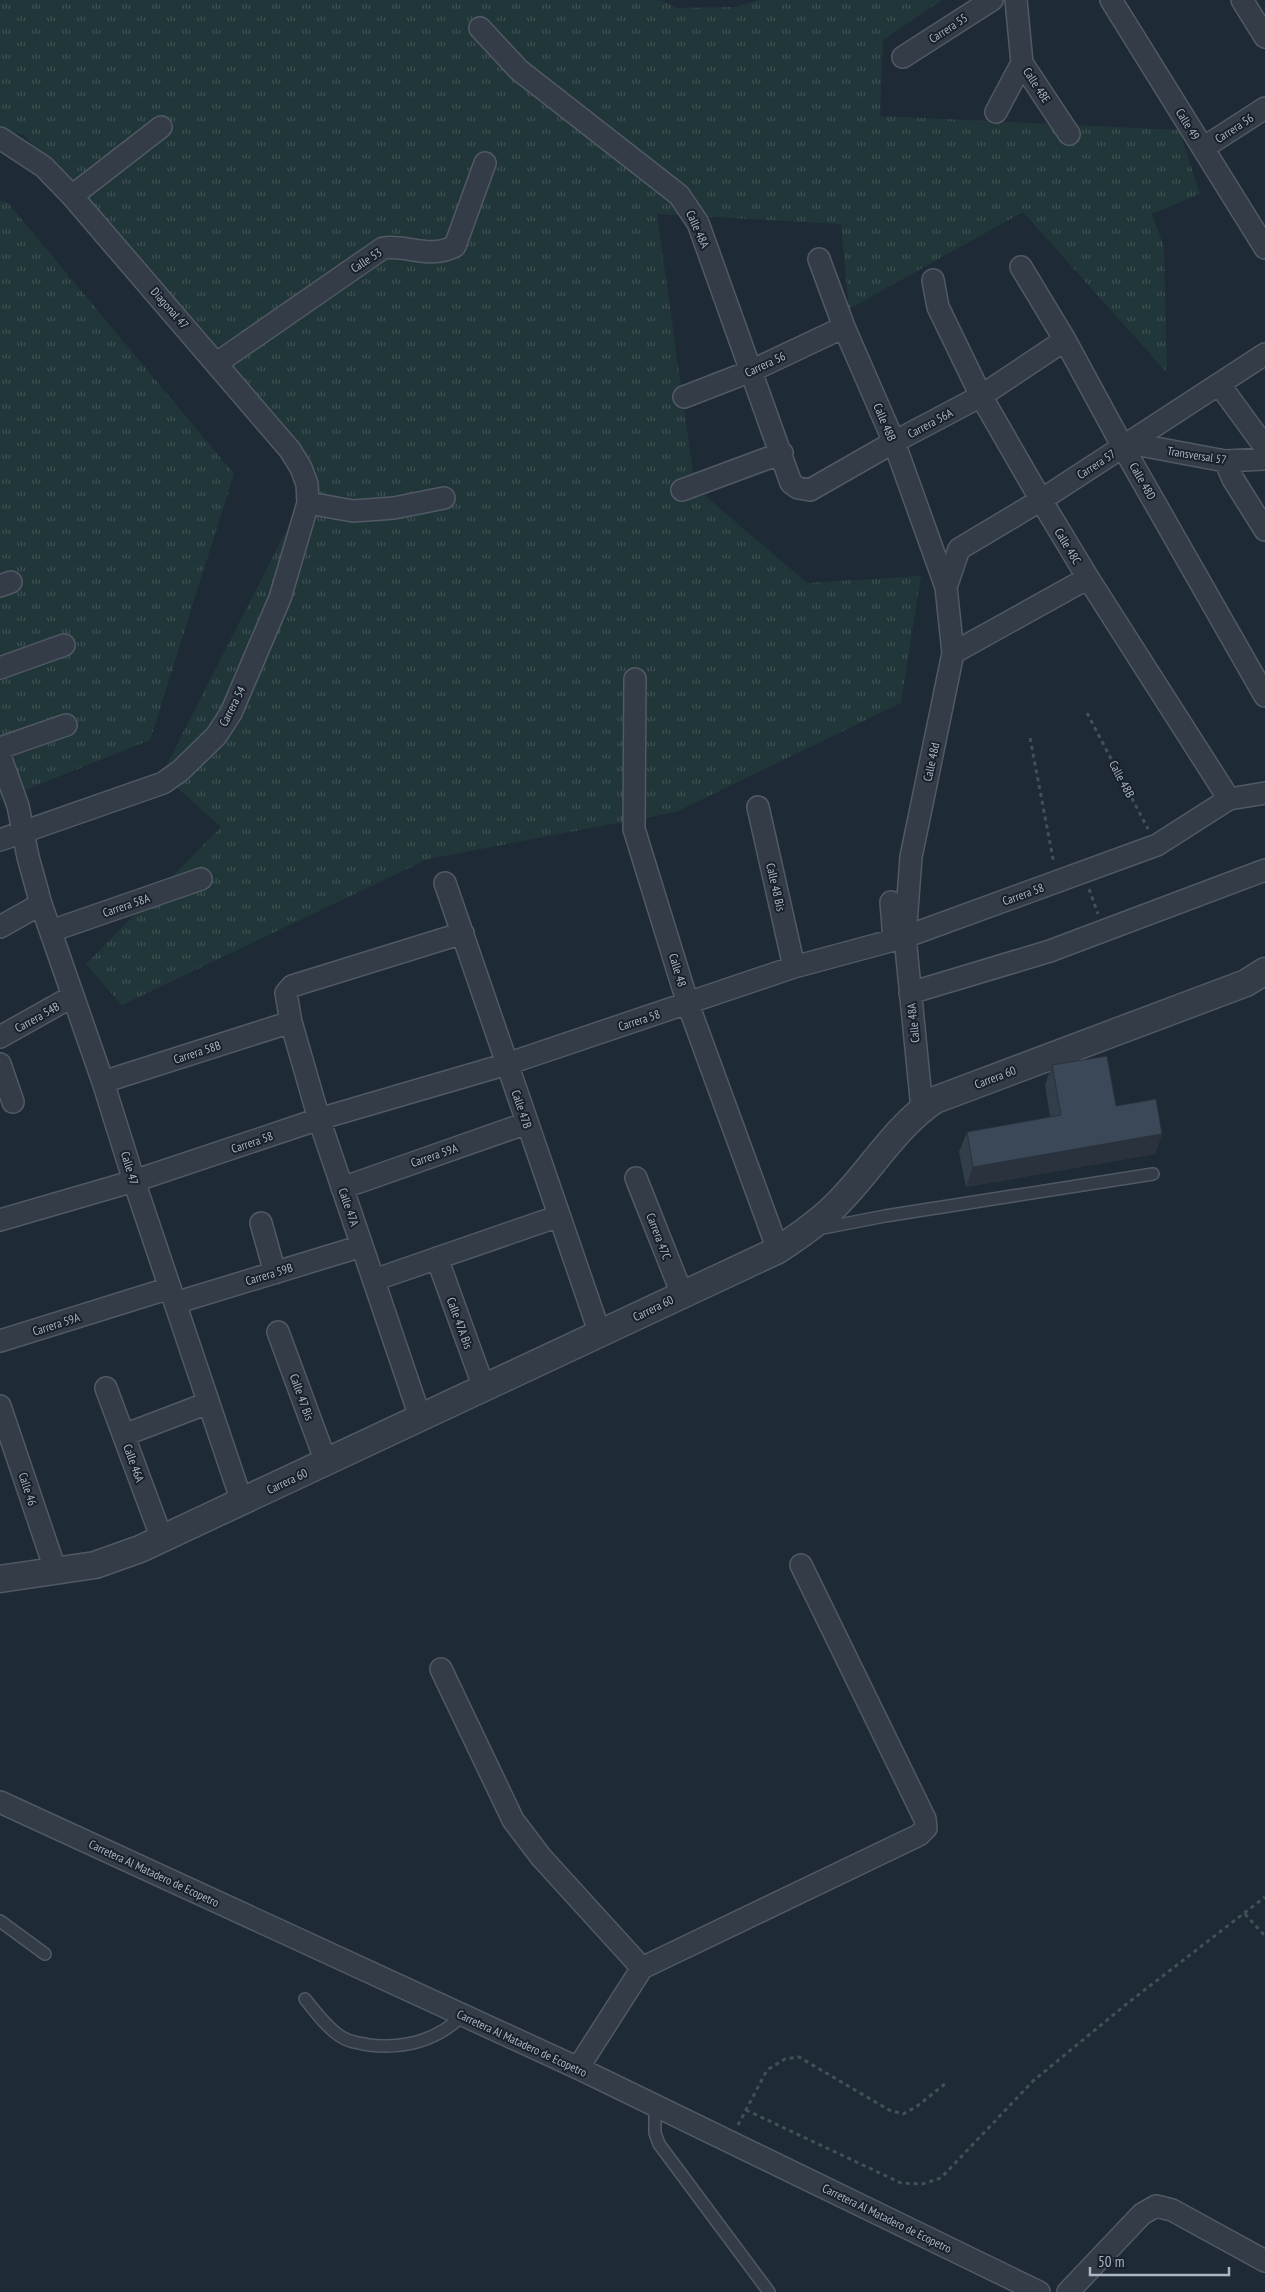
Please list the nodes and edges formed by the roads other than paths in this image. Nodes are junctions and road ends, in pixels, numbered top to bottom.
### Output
1 (992, 0) edge
2 (1016, 0) edge
3 (1111, 0) edge
4 (1242, 0) edge
5 (480, 28) dead end
6 (1265, 36) edge
7 (903, 57) dead end
8 (1022, 63) junction
9 (1265, 108) edge
10 (996, 112) dead end
11 (162, 127) dead end
12 (1069, 134) dead end
13 (0, 138) edge
14 (1203, 148) junction
15 (484, 163) dead end
16 (72, 196) junction
17 (1265, 248) edge
18 (819, 259) dead end
19 (1021, 267) dead end
20 (933, 280) dead end
21 (844, 327) junction
22 (1065, 340) junction
23 (1265, 354) edge
24 (217, 363) junction
25 (751, 371) junction
26 (1220, 384) junction
27 (981, 396) junction
28 (684, 397) dead end
29 (894, 442) junction
30 (1126, 445) junction
31 (1265, 447) edge
32 (782, 453) junction
33 (1265, 459) edge
34 (1225, 461) junction
35 (791, 482) joint
36 (682, 490) dead end
37 (444, 498) dead end
38 (1040, 500) junction
39 (308, 503) junction
40 (1265, 530) edge
41 (1088, 578) junction
42 (946, 587) junction
43 (64, 645) dead end
44 (953, 653) junction
45 (0, 668) edge
46 (635, 679) dead end
47 (1265, 696) edge
48 (66, 725) dead end
49 (0, 748) edge
50 (0, 756) edge
51 (1265, 793) edge
52 (1230, 799) junction
53 (758, 807) dead end
54 (23, 832) junction
55 (0, 840) edge
56 (1265, 870) edge
57 (201, 879) dead end
58 (446, 883) dead end
59 (891, 902) dead end
60 (41, 904) junction
61 (0, 927) edge
62 (51, 931) junction
63 (462, 933) junction
64 (900, 938) junction
65 (794, 967) junction
66 (1265, 971) edge
67 (910, 992) junction
68 (73, 996) junction
69 (688, 1004) junction
70 (291, 1022) junction
71 (0, 1037) edge
72 (0, 1064) edge
73 (507, 1064) junction
74 (104, 1082) junction
75 (13, 1102) dead end
76 (922, 1109) junction
77 (320, 1119) junction
78 (527, 1122) junction
79 (1153, 1174) dead end
80 (636, 1178) dead end
81 (134, 1181) junction
82 (342, 1188) junction
83 (559, 1216) junction
84 (0, 1220) edge
85 (261, 1223) dead end
86 (804, 1232) junction
87 (362, 1246) junction
88 (778, 1250) junction
89 (437, 1258) junction
90 (275, 1273) junction
91 (374, 1280) junction
92 (682, 1294) junction
93 (172, 1295) junction
94 (278, 1332) dead end
95 (600, 1334) junction
96 (0, 1341) edge
97 (106, 1388) dead end
98 (484, 1388) junction
99 (208, 1403) junction
100 (0, 1406) edge
101 (420, 1417) junction
102 (124, 1435) junction
103 (326, 1462) junction
104 (242, 1502) junction
105 (162, 1539) junction
106 (801, 1565) dead end
107 (56, 1572) junction
108 (0, 1579) edge
109 (441, 1669) dead end
110 (0, 1802) edge
111 (0, 1921) edge
112 (45, 1954) dead end
113 (642, 1968) junction
114 (305, 1999) dead end
115 (462, 2016) junction
116 (578, 2068) junction
117 (655, 2106) junction
118 (1265, 2261) edge
119 (769, 2292) edge
120 (1039, 2292) edge
121 (1068, 2292) edge

1 - 7 street, Carrera 55
2 - 8 street, Calle 48E
3 - 14 street, Calle 49
4 - 6 street
5 - 25 street, Calle 48A
8 - 10 street
8 - 12 street, Calle 48E
9 - 14 street, Carrera 56
11 - 16 street
13 - 16 street, Diagonal 47
14 - 17 street, Calle 49
15 - 24 street, Calle 53
16 - 24 street, Diagonal 47
18 - 21 street, Calle 48B
19 - 22 street, Calle 48D
20 - 27 street, Calle 48C
21 - 25 street, Carrera 56
21 - 29 street, Calle 48B
22 - 27 street, Carrera 56A
22 - 30 street, Calle 48D
23 - 26 street, Carrera 57
24 - 39 street, Diagonal 47
25 - 28 street, Carrera 56
25 - 32 street, Calle 48A
26 - 30 street, Carrera 57
26 - 31 street
27 - 29 street, Carrera 56A
27 - 38 street, Calle 48C
29 - 35 street, Carrera 56A
29 - 42 street, Calle 48B
30 - 34 street, Transversal 57
30 - 38 street, Carrera 57
30 - 47 street, Calle 48D
32 - 35 street, Calle 48A
32 - 36 street
33 - 34 street, Transversal 57
34 - 40 street
37 - 39 street
38 - 41 street, Calle 48C
38 - 42 street, Carrera 57
39 - 54 street, Carrera 54
41 - 44 street
41 - 52 street, Calle 48C
42 - 44 street, Calle 48d
43 - 45 street
44 - 64 street, Calle 48d
46 - 69 street, Calle 48
48 - 49 street
50 - 54 street, Calle 47
51 - 52 street, Carrera 58
52 - 64 street, Carrera 58
53 - 65 street, Calle 48 Bis
54 - 55 street, Carrera 54
54 - 60 street, Calle 47
56 - 67 street
57 - 62 street, Carrera 58A
58 - 63 street, Calle 47B
59 - 64 street
60 - 61 street
60 - 62 street, Calle 47
62 - 68 street, Calle 47
63 - 70 street, Calle 47A
63 - 73 street, Calle 47B
64 - 65 street, Carrera 58
64 - 67 street, Calle 48A
65 - 69 street, Carrera 58
66 - 76 street, Carrera 60
67 - 76 street, Calle 48A
68 - 71 street, Carrera 54B
68 - 74 street, Calle 47
69 - 73 street, Carrera 58
69 - 88 street, Calle 48
70 - 74 street, Carrera 58B
70 - 77 street, Calle 47A
72 - 75 street
73 - 77 street, Carrera 58
73 - 78 street, Calle 47B
74 - 81 street, Calle 47
76 - 86 street, Carrera 60
77 - 81 street, Carrera 58
77 - 82 street, Calle 47A
78 - 82 street, Carrera 59A
78 - 83 street, Calle 47B
79 - 86 lane
80 - 92 street, Carrera 47C
81 - 84 street, Carrera 58
81 - 93 street, Calle 47
82 - 87 street, Calle 47A
83 - 89 street
83 - 95 street, Calle 47B
85 - 90 street
86 - 88 street, Carrera 60
87 - 90 street, Carrera 59B
87 - 91 street, Calle 47A
88 - 92 street, Carrera 60
89 - 91 street
89 - 98 street, Calle 47A Bis
90 - 93 street, Carrera 59B
91 - 101 street, Calle 47A
92 - 95 street, Carrera 60
93 - 96 street, Carrera 59A
93 - 99 street, Calle 47
94 - 103 street, Calle 47 Bis
95 - 98 street, Carrera 60
97 - 102 street, Calle 46A
98 - 101 street, Carrera 60
99 - 102 street
99 - 104 street, Calle 47
100 - 107 street, Calle 46
101 - 103 street, Carrera 60
102 - 105 street, Calle 46A
103 - 104 street, Carrera 60
104 - 105 street, Carrera 60
105 - 107 street, Carrera 60
106 - 113 street
107 - 108 street, Carrera 60
109 - 113 street
110 - 115 street, Carretera Al Matadero de Ecopetro
111 - 112 lane
113 - 116 street
114 - 115 lane
115 - 116 street, Carretera Al Matadero de Ecopetro
116 - 117 street, Carretera Al Matadero de Ecopetro
117 - 119 lane
117 - 120 street, Carretera Al Matadero de Ecopetro
118 - 121 street

